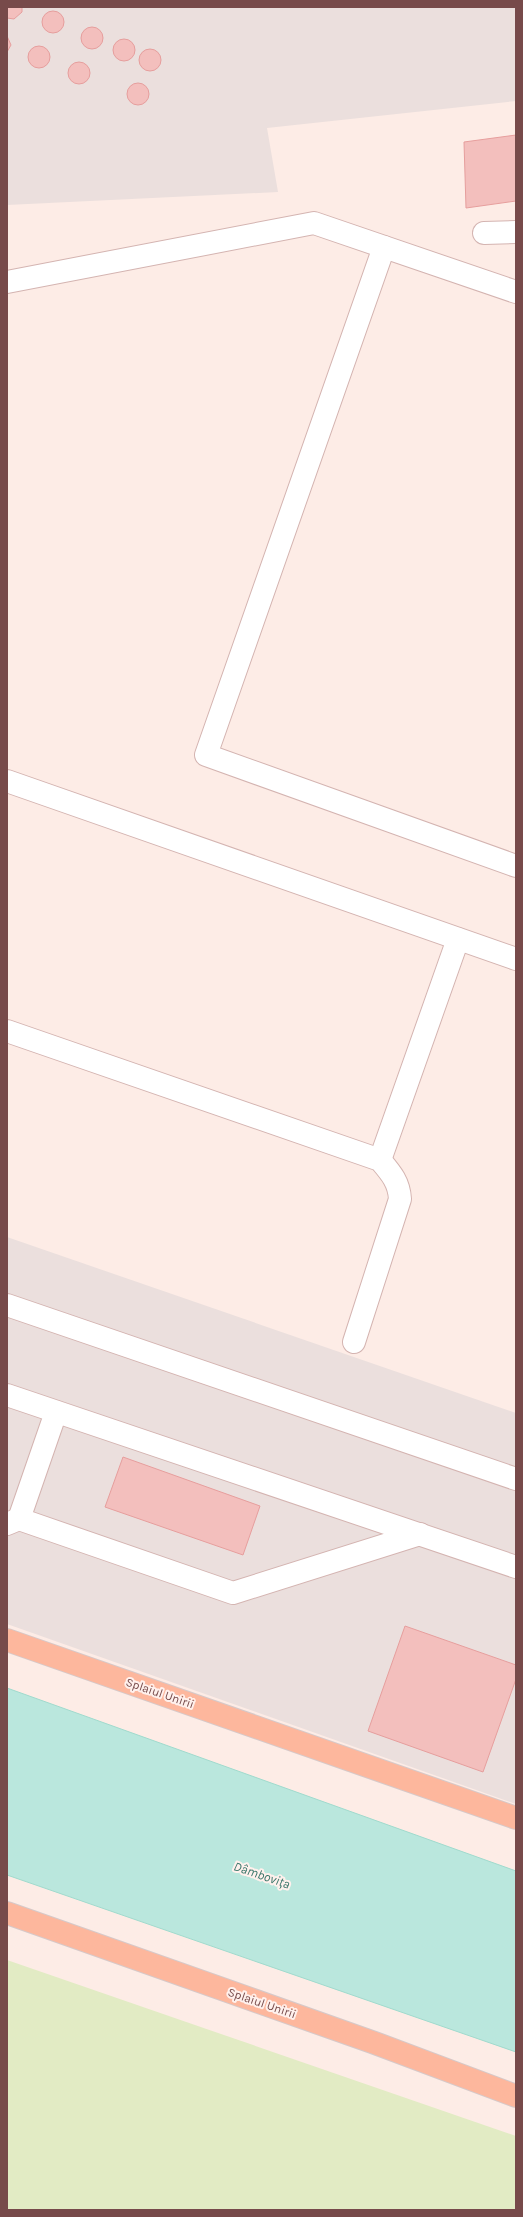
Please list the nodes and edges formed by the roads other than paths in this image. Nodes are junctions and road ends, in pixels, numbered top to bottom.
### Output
1 (516, 232) edge
2 (484, 233) dead end
3 (384, 247) junction
4 (7, 282) edge
5 (516, 292) edge
6 (7, 781) edge
7 (516, 866) edge
8 (458, 939) junction
9 (516, 959) edge
10 (7, 1030) edge
11 (380, 1160) junction
12 (7, 1305) edge
13 (354, 1342) dead end
14 (7, 1395) edge
15 (56, 1412) junction
16 (516, 1480) edge
17 (13, 1522) edge
18 (420, 1534) junction
19 (516, 1567) edge
20 (7, 1640) edge
21 (516, 1818) edge
22 (7, 1913) edge
23 (516, 2096) edge

1 - 2 lane
3 - 4 lane
3 - 5 lane
3 - 7 lane
6 - 8 lane
8 - 9 lane
8 - 11 lane
10 - 11 lane
11 - 13 lane
12 - 16 lane
14 - 15 lane
15 - 17 lane
15 - 18 lane
17 - 18 lane
18 - 19 lane
20 - 21 main road, Splaiul Unirii
22 - 23 main road, Splaiul Unirii

